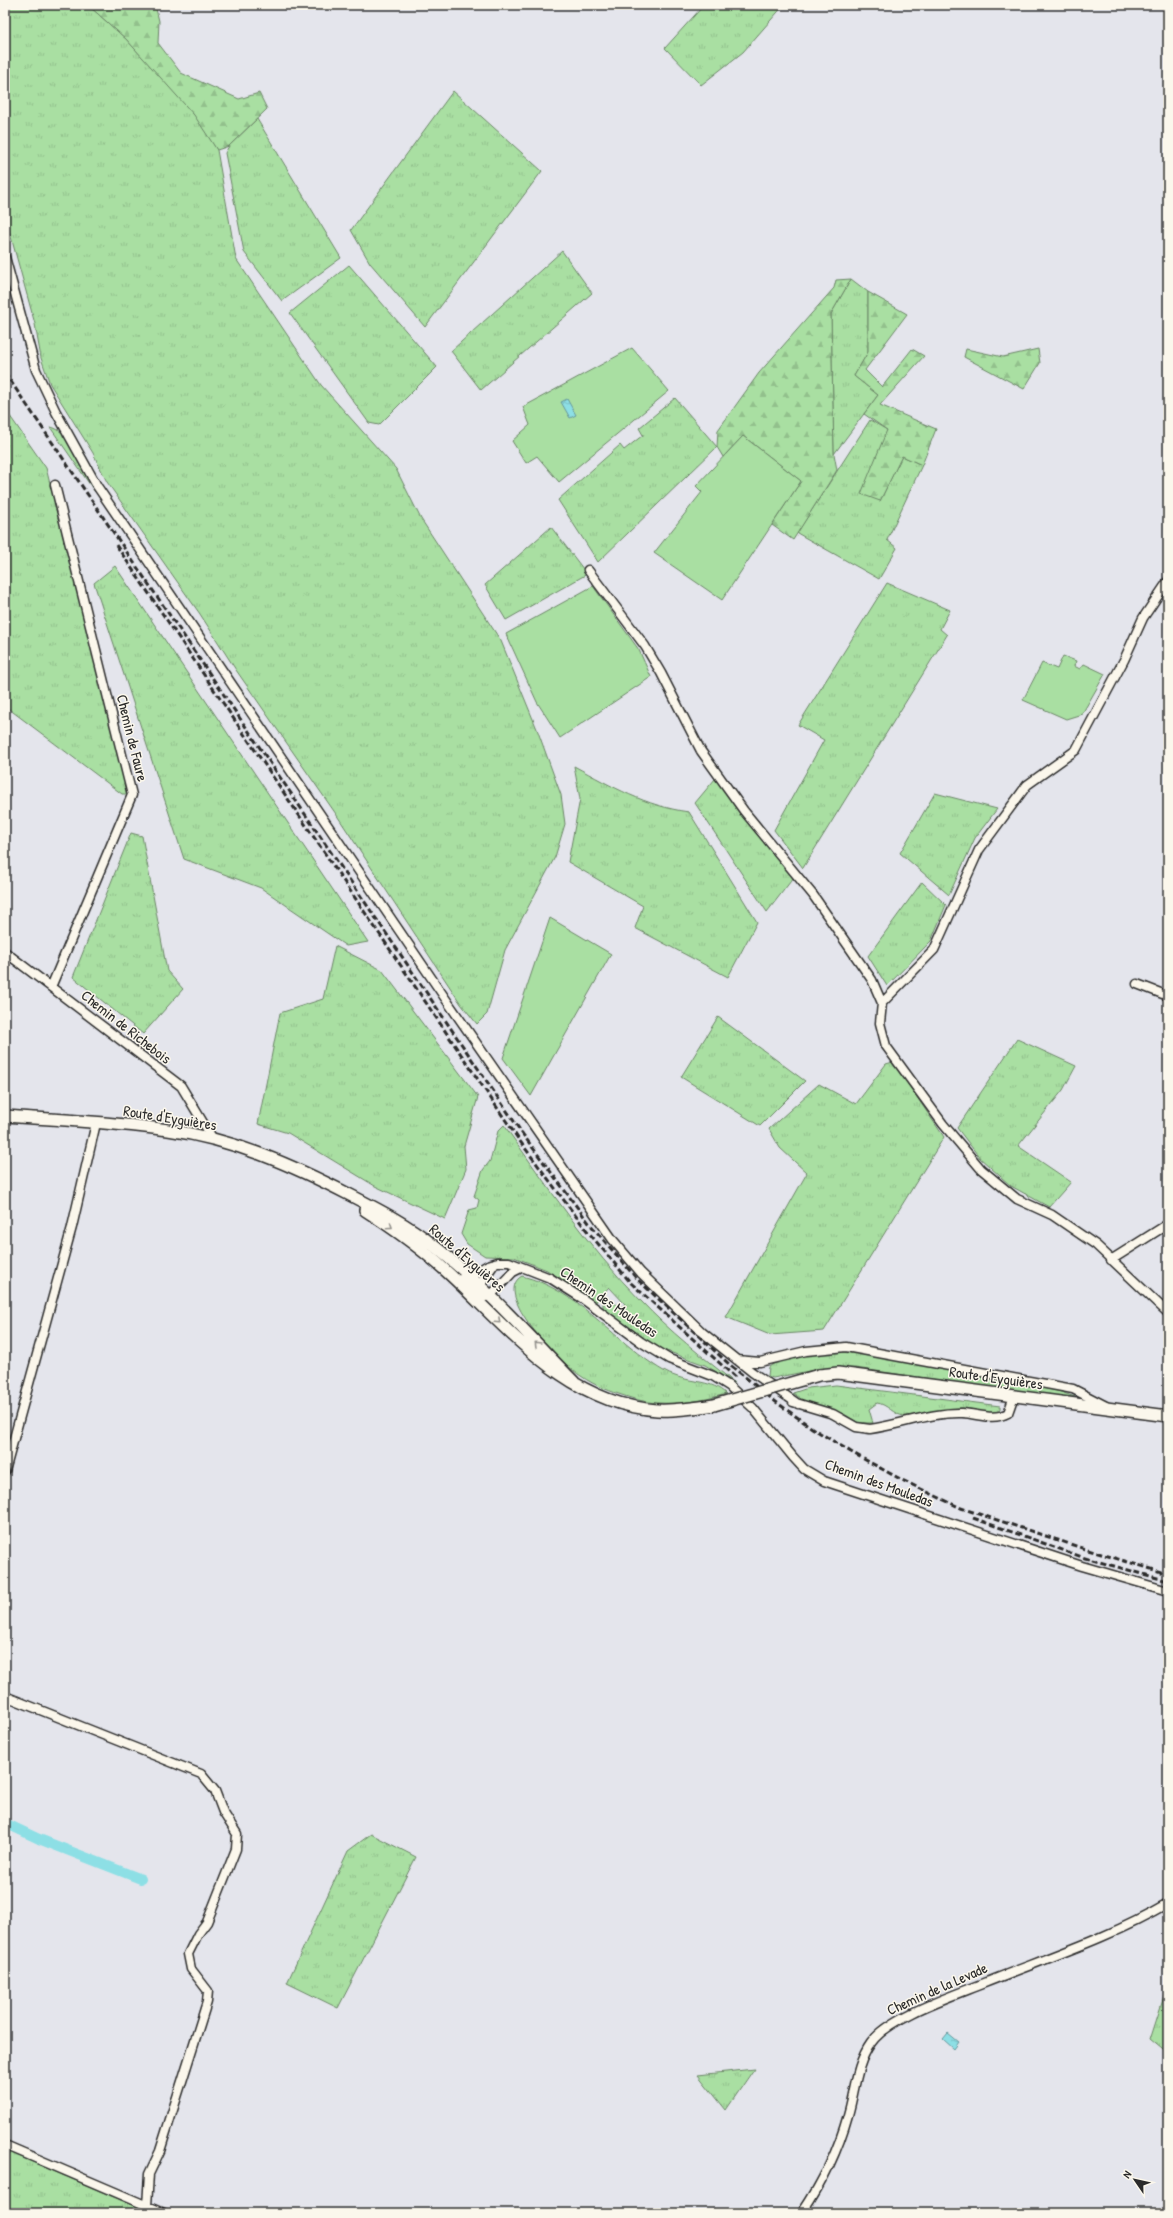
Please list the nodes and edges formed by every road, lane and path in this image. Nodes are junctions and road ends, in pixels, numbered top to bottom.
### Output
1 (5, 257) edge
2 (55, 485) dead end
3 (588, 570) dead end
4 (1168, 581) edge
5 (5, 952) edge
6 (1137, 984) dead end
7 (51, 987) junction
8 (1168, 996) edge
9 (882, 1003) junction
10 (5, 1116) edge
11 (96, 1123) junction
12 (213, 1139) junction
13 (323, 1180) junction
14 (1168, 1224) edge
15 (405, 1237) junction
16 (1111, 1260) junction
17 (495, 1262) junction
18 (521, 1268) junction
19 (470, 1276) junction
20 (484, 1292) junction
21 (483, 1306) junction
22 (1168, 1313) edge
23 (736, 1360) junction
24 (574, 1382) junction
25 (1014, 1396) junction
26 (1112, 1409) junction
27 (1168, 1416) edge
28 (5, 1471) edge
29 (1168, 1591) edge
30 (5, 1696) edge
31 (1168, 1904) edge
32 (5, 2145) edge
33 (147, 2206) junction
34 (164, 2213) edge
35 (802, 2213) edge

1 - 23 street
2 - 7 street, Chemin de Faure
3 - 9 street
4 - 9 street
5 - 7 street, Chemin de Richebois
6 - 8 street
7 - 12 street, Chemin de Richebois
9 - 16 street
10 - 11 main road, Route d'Eyguières
11 - 12 main road, Route d'Eyguières
11 - 28 street
12 - 13 main road, Route d'Eyguières
13 -> 15 main road, Route d'Eyguières
13 - 19 main road, Route d'Eyguières
14 - 16 street
15 - 20 street
15 - 21 main road, Route d'Eyguières
16 - 22 street
17 - 18 street, Chemin des Mouledas
17 - 19 street
17 - 20 street
18 - 20 street
18 - 29 street, Chemin des Mouledas
19 - 20 main road, Route d'Eyguières
20 - 21 street
24 -> 20 main road, Route d'Eyguières
21 -> 24 main road, Route d'Eyguières
23 - 25 street
23 - 26 street
24 - 25 main road, Route d'Eyguières, bridge
25 - 26 main road, Route d'Eyguières
26 - 27 main road, Route d'Eyguières
30 - 33 street
31 - 35 street, Chemin de la Levade
32 - 33 street
33 - 34 street

